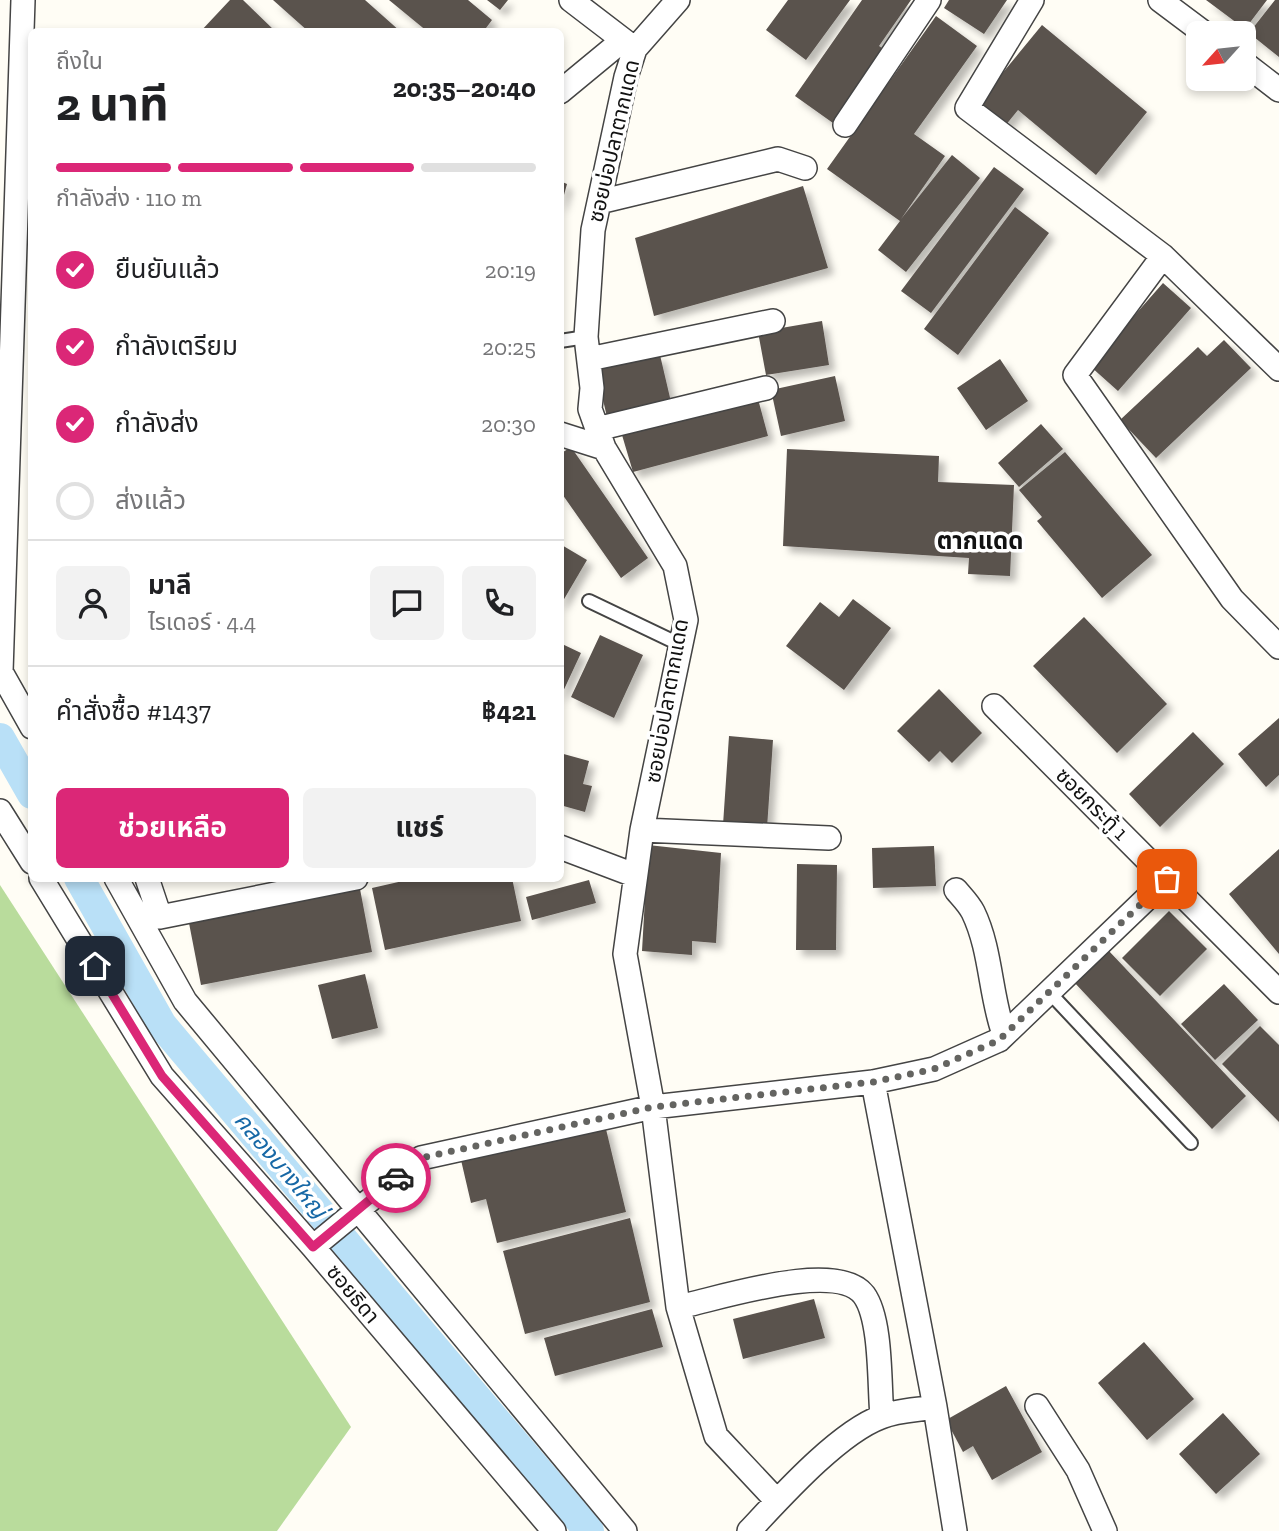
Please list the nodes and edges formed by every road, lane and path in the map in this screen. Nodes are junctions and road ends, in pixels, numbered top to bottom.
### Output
1 (23, 0) edge
2 (571, 0) edge
3 (678, 0) edge
4 (929, 0) edge
5 (1032, 0) edge
6 (1160, 0) edge
7 (1188, 21) edge
8 (629, 45) junction
9 (1256, 73) edge
10 (564, 89) edge
11 (1279, 90) edge
12 (845, 125) dead end
13 (805, 168) dead end
14 (599, 202) junction
15 (1163, 256) junction
16 (773, 321) dead end
17 (564, 342) edge
18 (587, 348) junction
19 (1279, 369) edge
20 (766, 388) dead end
21 (564, 434) edge
22 (601, 438) junction
23 (589, 601) dead end
24 (681, 645) junction
25 (1279, 647) edge
26 (994, 706) dead end
27 (28, 720) edge
28 (0, 811) edge
29 (642, 830) junction
30 (829, 838) dead end
31 (564, 849) edge
32 (28, 856) edge
33 (634, 875) junction
34 (1167, 879) junction
35 (43, 882) edge
36 (118, 882) edge
37 (147, 882) edge
38 (336, 882) edge
39 (956, 890) dead end
40 (1049, 992) junction
41 (1279, 992) edge
42 (999, 1040) junction
43 (873, 1082) junction
44 (653, 1107) junction
45 (1191, 1143) dead end
46 (357, 1210) junction
47 (313, 1247) junction
48 (678, 1307) junction
49 (1037, 1406) dead end
50 (935, 1407) junction
51 (882, 1416) junction
52 (777, 1501) junction
53 (554, 1531) edge
54 (625, 1531) edge
55 (749, 1531) edge
56 (954, 1531) edge
57 (1105, 1531) edge

1 - 27 street
2 - 8 street
3 - 8 street, ซอยบ่อปลาตากแดด
4 - 12 street
5 - 15 street
6 - 7 street
8 - 10 street
8 - 14 street, ซอยบ่อปลาตากแดด
9 - 11 street
13 - 14 street
14 - 18 street, ซอยบ่อปลาตากแดด
15 - 19 street
15 - 25 street
16 - 18 street
17 - 18 lane
18 - 22 street, ซอยบ่อปลาตากแดด
20 - 22 street
21 - 22 street
22 - 24 street, ซอยบ่อปลาตากแดด
23 - 24 lane
24 - 29 street, ซอยบ่อปลาตากแดด
26 - 34 street, ซอยกระทู้ 1
28 - 32 street
29 - 30 street
29 - 33 street, ซอยบ่อปลาตากแดด
31 - 33 street
33 - 44 street, ซอยบ่อปลาตากแดด
34 - 40 street
34 - 41 street, ซอยกระทู้ 1
35 - 47 street, ซอยธิดา
36 - 46 street
37 - 38 street
39 - 42 street
40 - 42 street
40 - 45 lane
42 - 43 street
43 - 44 street
43 - 50 street
44 - 46 street
44 - 48 street, ซอยบ่อปลาตากแดด
46 - 47 street
46 - 54 street
47 - 53 street, ซอยธิดา
48 - 51 street
48 - 52 street, ซอยบ่อปลาตากแดด
49 - 57 street
50 - 51 street
50 - 56 street
51 - 52 street
52 - 55 street

